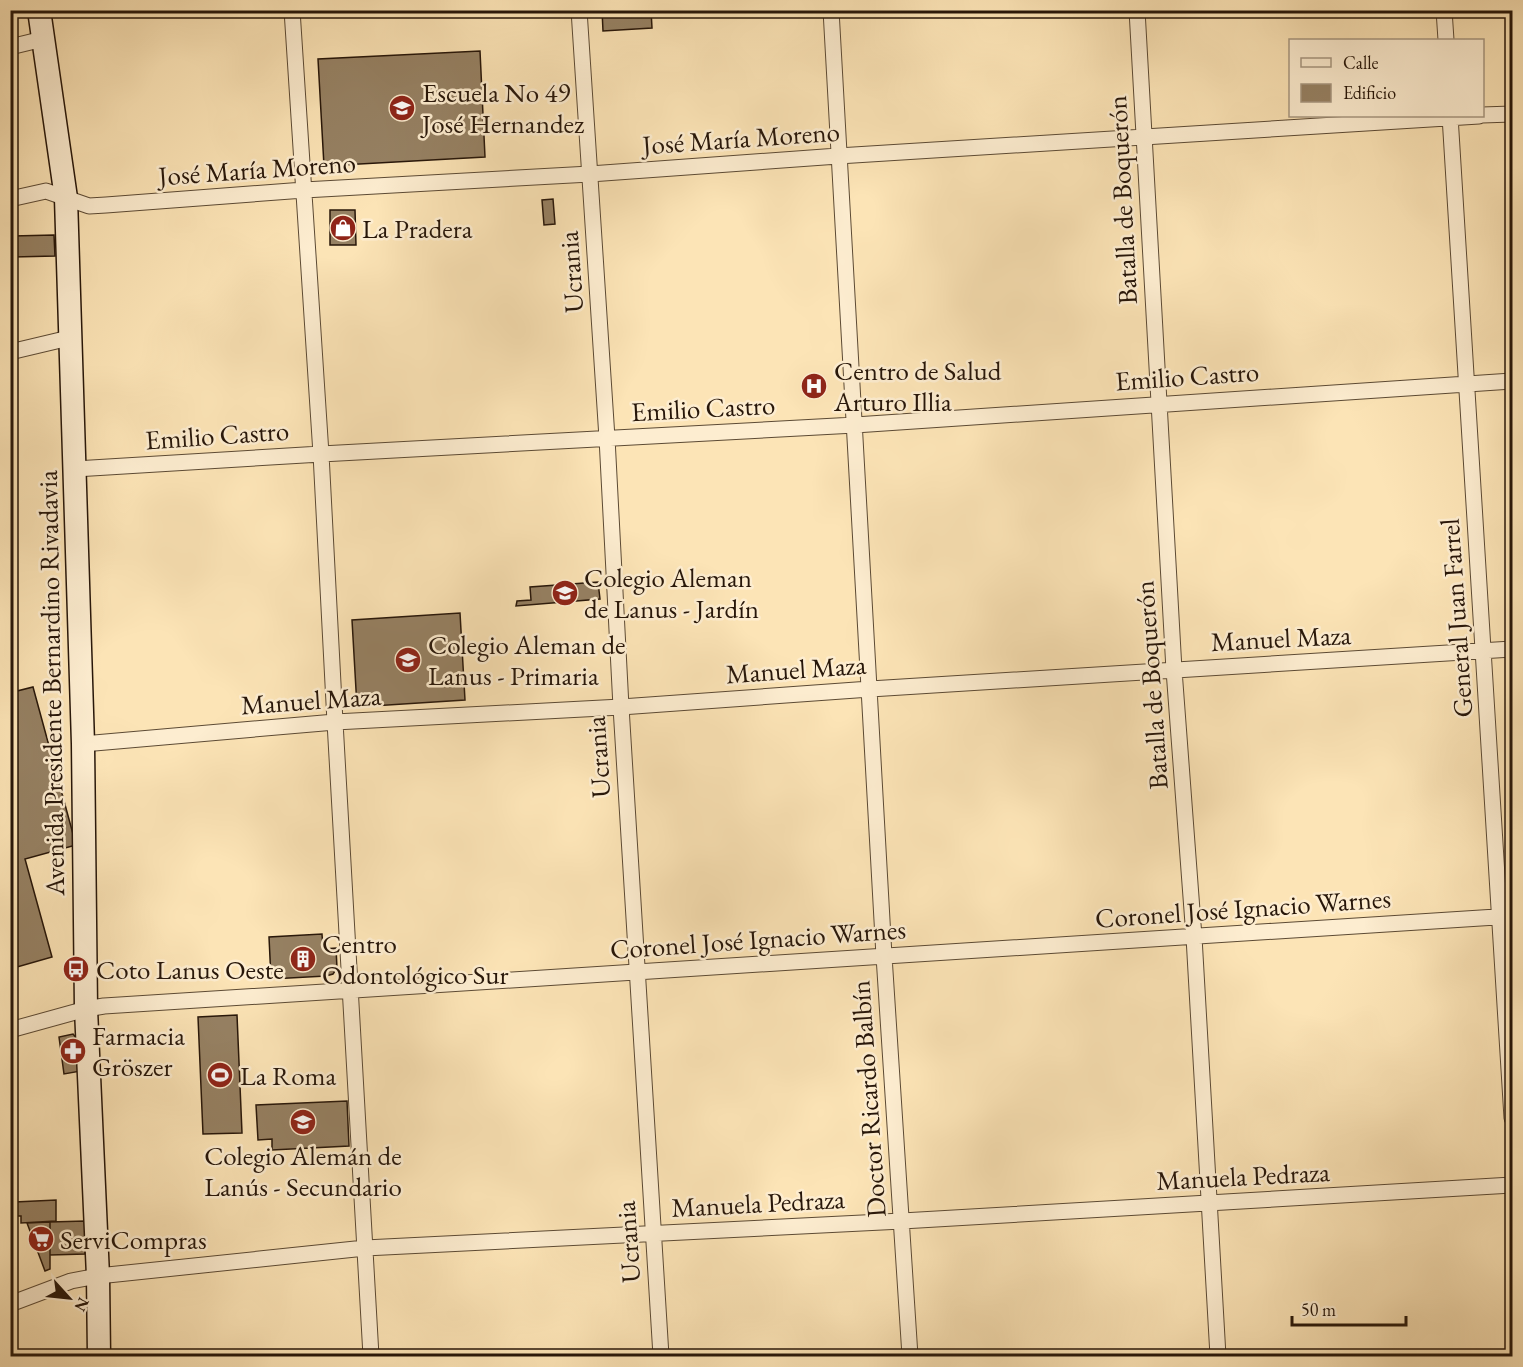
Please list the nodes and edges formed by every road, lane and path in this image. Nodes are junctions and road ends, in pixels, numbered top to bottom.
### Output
1 (39, 10) edge
2 (292, 10) edge
3 (579, 10) edge
4 (831, 10) edge
5 (1137, 10) edge
6 (1444, 10) edge
7 (43, 39) junction
8 (1446, 39) edge
9 (10, 46) edge
10 (1512, 114) edge
11 (1484, 115) edge
12 (1435, 117) edge
13 (1450, 117) edge
14 (1145, 137) junction
15 (838, 156) junction
16 (590, 174) junction
17 (304, 190) junction
18 (66, 198) junction
19 (10, 199) edge
20 (69, 338) junction
21 (10, 352) edge
22 (1512, 381) edge
23 (1467, 384) junction
24 (1159, 404) junction
25 (855, 425) junction
26 (607, 438) junction
27 (321, 454) junction
28 (75, 469) junction
29 (1512, 649) edge
30 (1483, 651) junction
31 (1174, 670) junction
32 (870, 689) junction
33 (621, 707) junction
34 (335, 722) junction
35 (83, 744) junction
36 (1506, 916) edge
37 (1194, 937) junction
38 (884, 956) junction
39 (637, 973) junction
40 (350, 992) junction
41 (86, 1009) junction
42 (10, 1030) edge
43 (1512, 1118) edge
44 (1512, 1185) edge
45 (1208, 1204) junction
46 (902, 1221) junction
47 (653, 1234) junction
48 (365, 1248) junction
49 (98, 1276) junction
50 (10, 1304) edge
51 (99, 1356) edge
52 (371, 1356) edge
53 (661, 1356) edge
54 (910, 1356) edge
55 (1218, 1356) edge

1 - 7 street, Avenida Presidente Bernardino Rivadavia
2 - 17 street
3 - 16 street, Ucrania
4 - 15 street, Doctor Ricardo Balbín
5 - 14 street, Batalla de Boquerón
6 - 8 street
7 - 9 street
7 - 18 street, Avenida Presidente Bernardino Rivadavia
10 - 11 street, José María Moreno
12 - 14 street, José María Moreno
13 - 23 street, General Juan Farrel
14 - 15 street, José María Moreno
14 - 24 street, Batalla de Boquerón
15 - 16 street, José María Moreno
15 - 25 street, Doctor Ricardo Balbín
16 - 17 street, José María Moreno
16 - 26 street, Ucrania
17 - 18 street, José María Moreno
17 - 27 street
18 - 19 street, José María Moreno
18 - 20 street, Avenida Presidente Bernardino Rivadavia
20 - 21 street
20 - 28 street, Avenida Presidente Bernardino Rivadavia
22 - 23 street, Emilio Castro
23 - 24 street, Emilio Castro
23 - 30 street, General Juan Farrel
24 - 25 street, Emilio Castro
24 - 31 street, Batalla de Boquerón
25 - 26 street, Emilio Castro
25 - 32 street, Doctor Ricardo Balbín
26 - 27 street, Emilio Castro
26 - 33 street, Ucrania
27 - 28 street, Emilio Castro
27 - 34 street
28 - 35 street, Avenida Presidente Bernardino Rivadavia
29 - 30 street, Manuel Maza
30 - 31 street, Manuel Maza
30 - 36 street, General Juan Farrel
31 - 32 street, Manuel Maza
31 - 37 street, Batalla de Boquerón
32 - 33 street, Manuel Maza
32 - 38 street, Doctor Ricardo Balbín
33 - 34 street, Manuel Maza
33 - 39 street, Ucrania
34 - 35 street, Manuel Maza
34 - 40 street
35 - 41 street, Avenida Presidente Bernardino Rivadavia
36 - 37 street, Coronel José Ignacio Warnes
36 - 43 street, General Juan Farrel
37 - 38 street, Coronel José Ignacio Warnes
37 - 45 street, Batalla de Boquerón
38 - 39 street, Coronel José Ignacio Warnes
38 - 46 street, Doctor Ricardo Balbín
39 - 40 street, Coronel José Ignacio Warnes
39 - 47 street, Ucrania
40 - 41 street, Coronel José Ignacio Warnes
40 - 48 street
41 - 42 street, Coronel José Ignacio Warnes
41 - 49 street, Avenida Presidente Bernardino Rivadavia
44 - 45 street, Manuela Pedraza
45 - 46 street, Manuela Pedraza
45 - 55 street, Batalla de Boquerón
46 - 47 street, Manuela Pedraza
46 - 54 street, Doctor Ricardo Balbín
47 - 48 street, Manuela Pedraza
47 - 53 street, Ucrania
48 - 49 street, Manuela Pedraza
48 - 52 street
49 - 50 street, Manuela Pedraza
49 - 51 street, Avenida Presidente Bernardino Rivadavia

